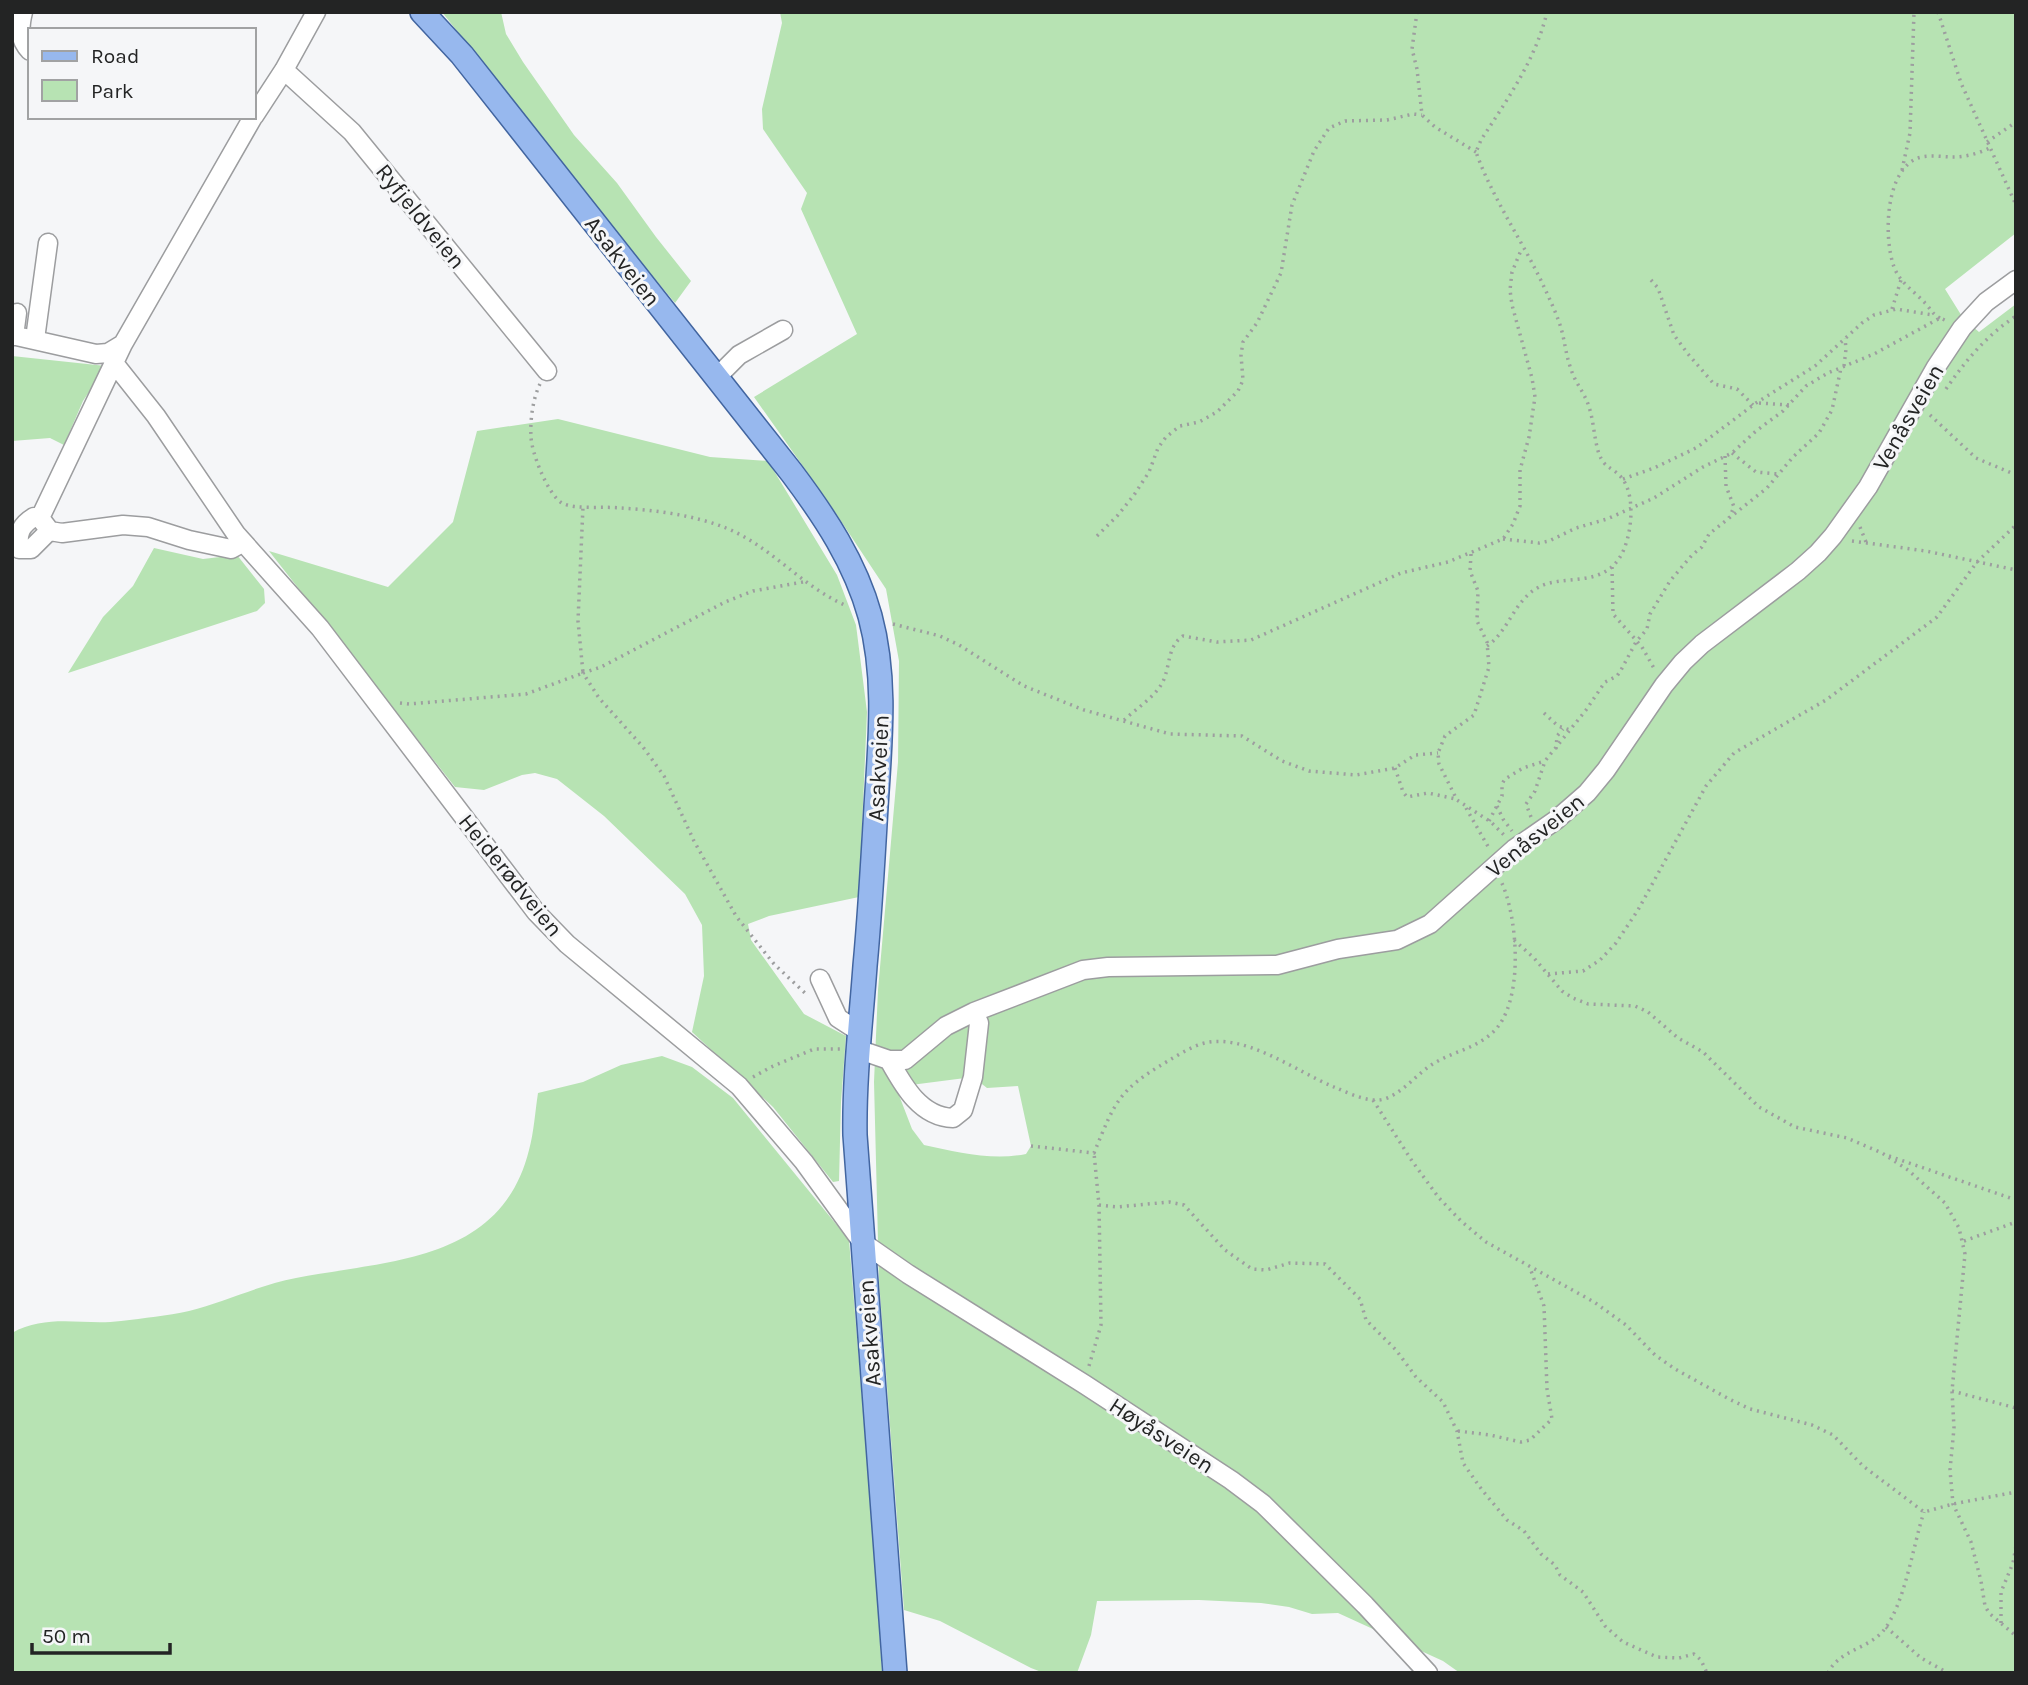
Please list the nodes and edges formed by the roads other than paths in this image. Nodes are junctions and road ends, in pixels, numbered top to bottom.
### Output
1 (23, 12) edge
2 (316, 12) edge
3 (422, 12) edge
4 (28, 48) edge
5 (279, 77) junction
6 (256, 82) edge
7 (256, 112) edge
8 (251, 119) edge
9 (48, 243) dead end
10 (2016, 280) edge
11 (17, 313) dead end
12 (783, 330) dead end
13 (13, 336) edge
14 (35, 339) junction
15 (123, 344) junction
16 (114, 363) junction
17 (547, 370) road end
18 (716, 378) junction
19 (243, 543) junction
20 (820, 979) dead end
21 (974, 1012) junction
22 (858, 1040) junction
23 (889, 1060) junction
24 (862, 1242) junction
25 (895, 1673) edge
26 (1428, 1673) edge

1 - 4 street
2 - 5 street
3 - 18 main road, Asakveien
5 - 6 street
5 - 7 street
5 - 17 street, Ryfjeldveien
8 - 15 street
9 - 14 street
10 - 21 street, Venåsveien
11 - 13 street
12 - 18 street
13 - 14 street
14 - 15 street
15 - 16 street
16 - 19 street
16 - 19 street
18 - 22 main road, Asakveien
19 - 24 street, Heiderødveien
20 - 22 street
21 - 23 street, Venåsveien
21 - 23 street
22 - 23 street
22 - 24 main road, Asakveien
24 - 25 main road, Asakveien
24 - 26 street, Høyåsveien

